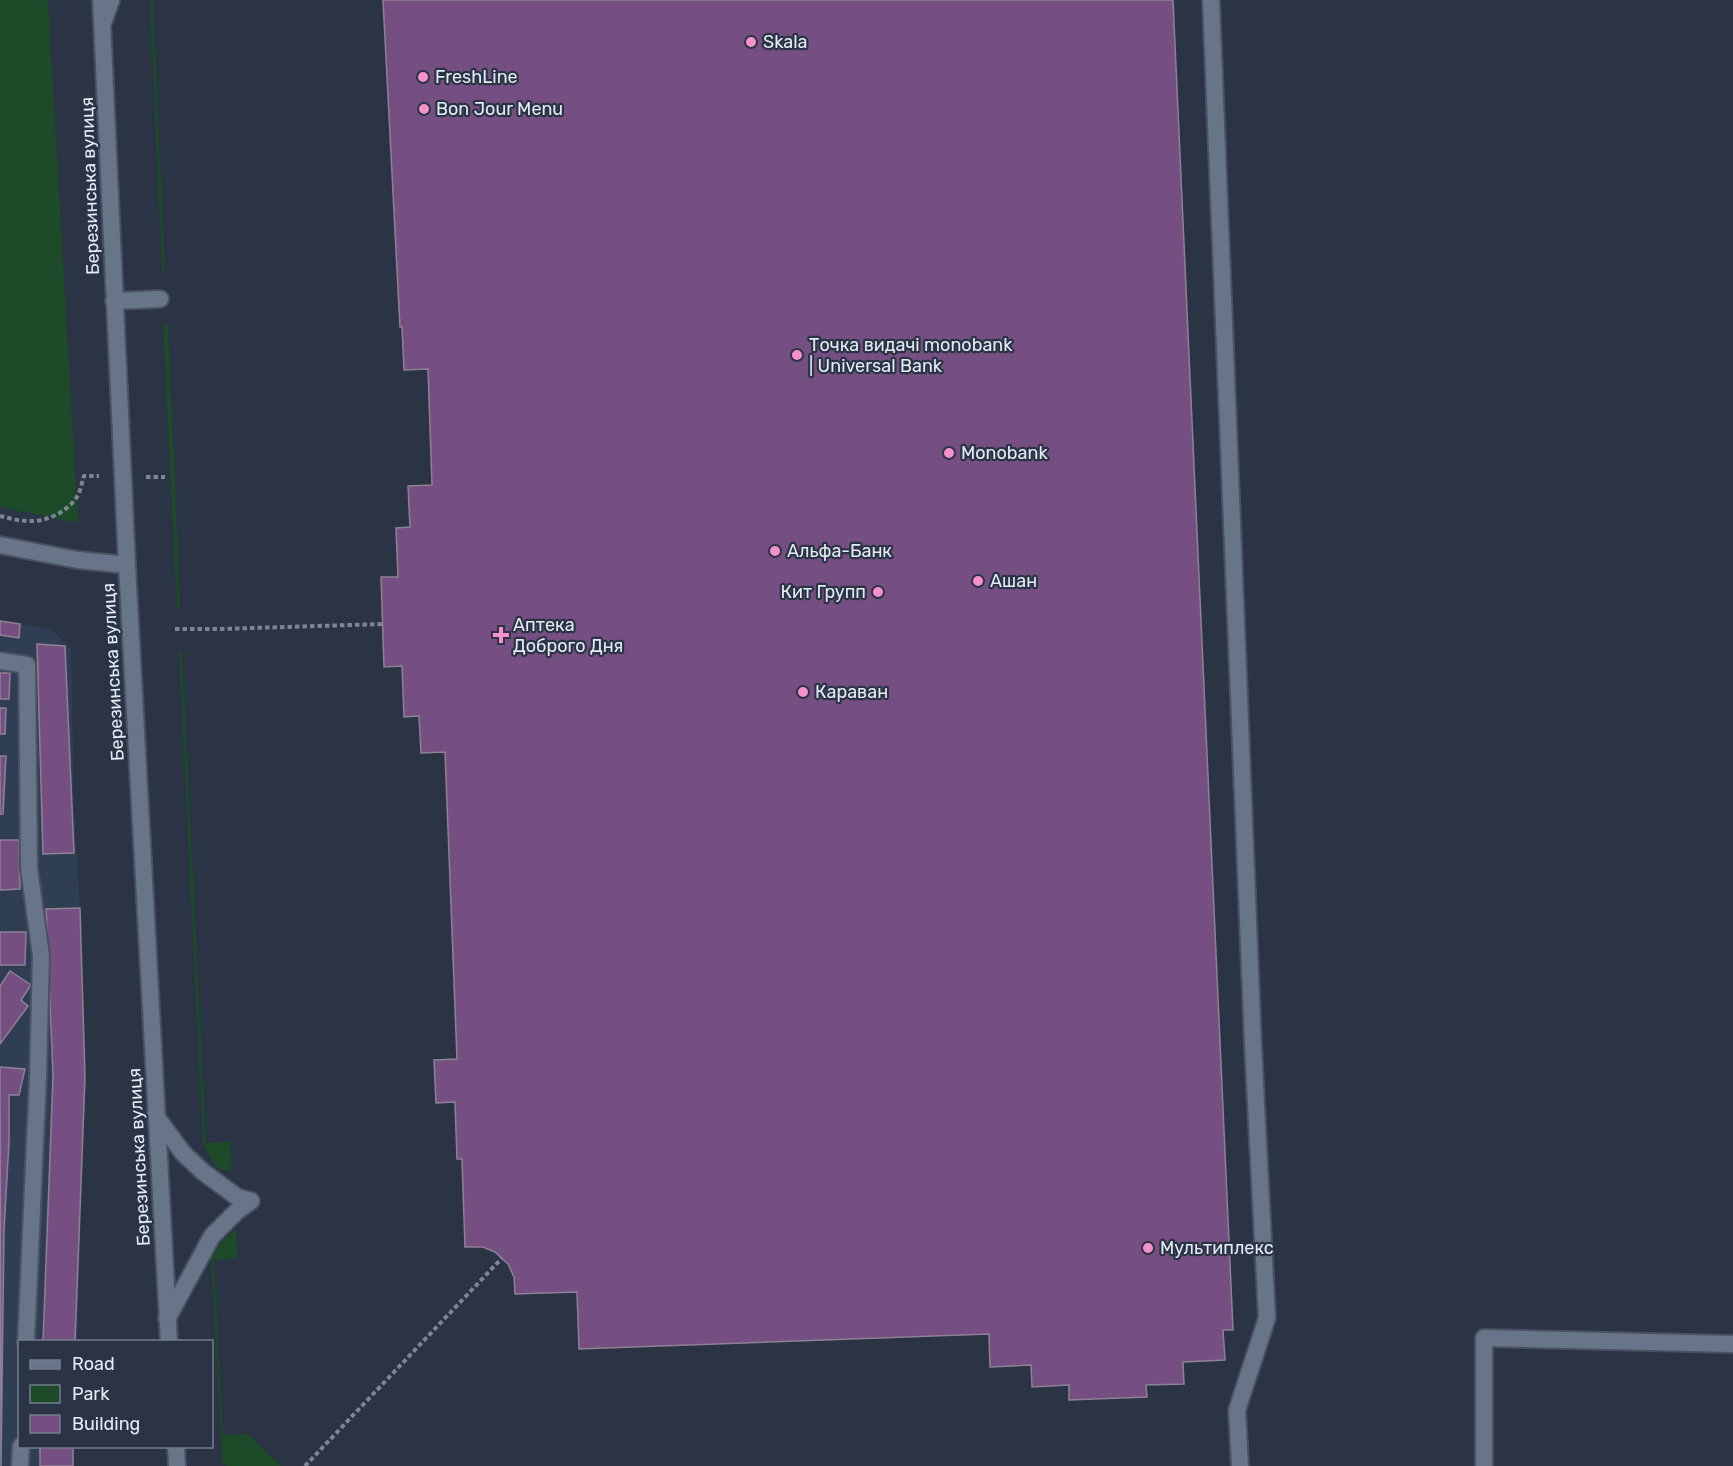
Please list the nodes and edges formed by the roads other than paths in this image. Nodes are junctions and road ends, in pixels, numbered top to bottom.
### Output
1 (101, 0) edge
2 (111, 0) edge
3 (1211, 0) edge
4 (103, 23) junction
5 (160, 299) dead end
6 (114, 301) junction
7 (0, 545) edge
8 (127, 565) junction
9 (0, 661) edge
10 (155, 1115) junction
11 (167, 1319) junction
12 (26, 1340) edge
13 (169, 1340) edge
14 (1733, 1344) edge
15 (21, 1448) edge
16 (176, 1448) edge
17 (20, 1466) edge
18 (177, 1466) edge
19 (1240, 1466) edge
20 (1484, 1466) edge

1 - 4 street, Березинська вулиця
2 - 4 street
3 - 19 street
4 - 6 street, Березинська вулиця
5 - 6 street
6 - 8 street, Березинська вулиця
7 - 8 street
8 - 10 street, Березинська вулиця
9 - 12 street
10 - 11 street, Березинська вулиця
10 - 11 street
11 - 13 street, Березинська вулиця
14 - 20 street
15 - 17 street
16 - 18 street

